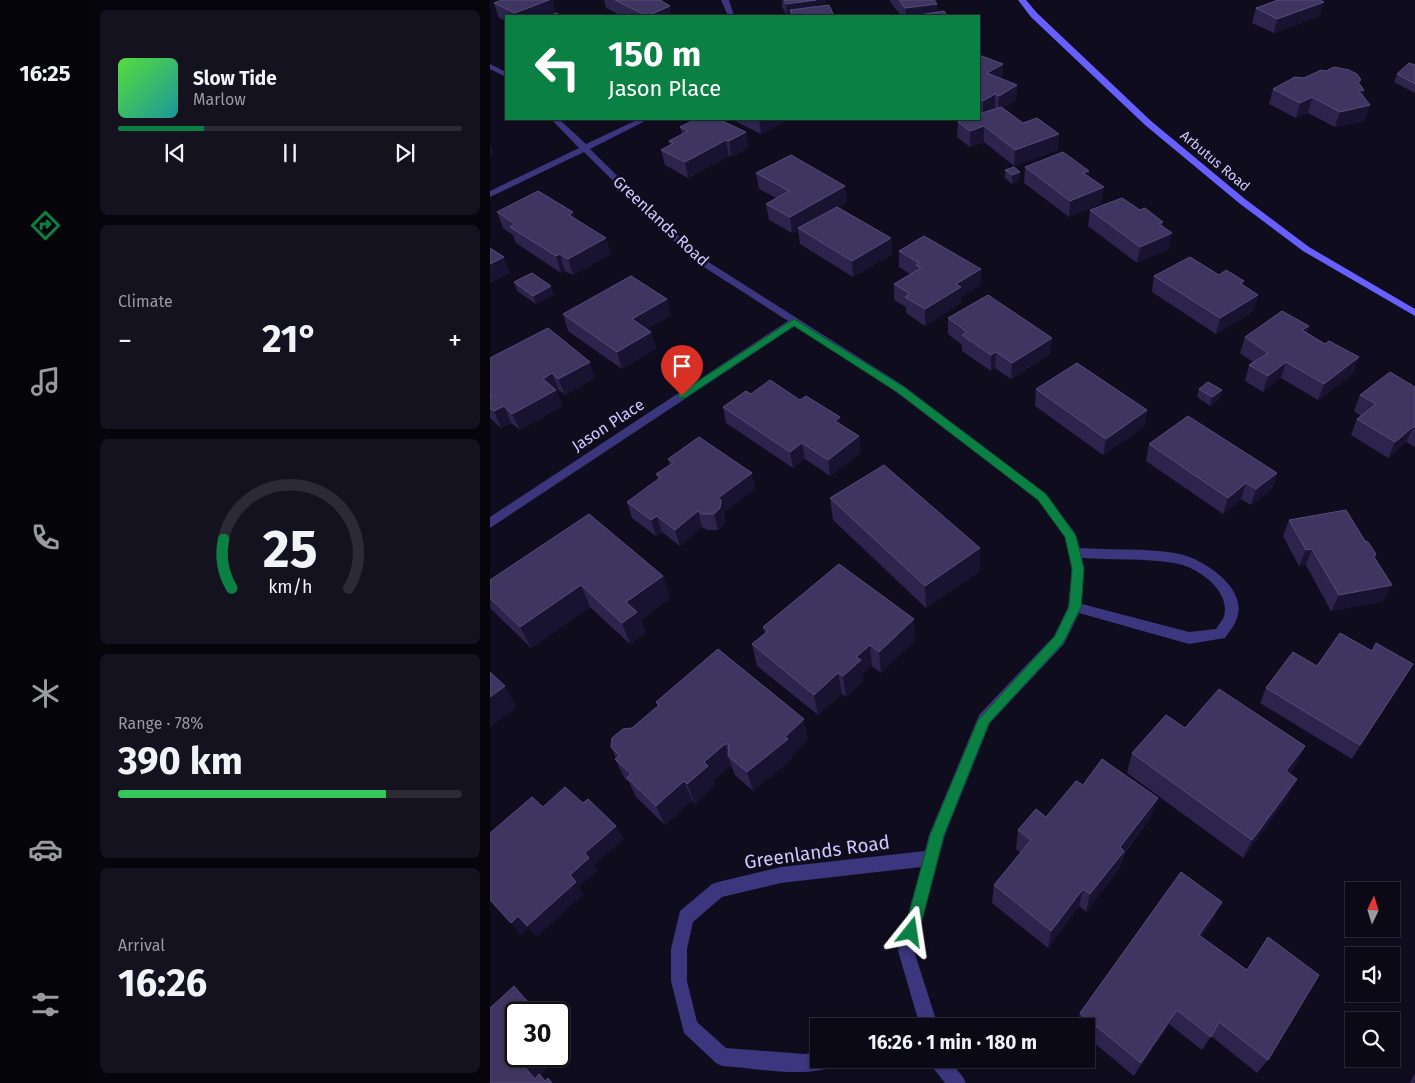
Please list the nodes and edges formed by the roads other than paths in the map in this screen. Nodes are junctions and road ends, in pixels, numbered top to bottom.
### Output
1 (725, 0) edge
2 (1022, 0) edge
3 (731, 15) edge
4 (490, 66) edge
5 (505, 74) edge
6 (556, 120) edge
7 (644, 120) edge
8 (585, 149) junction
9 (490, 194) edge
10 (1415, 313) edge
11 (794, 322) junction
12 (490, 523) edge
13 (1074, 553) junction
14 (1075, 607) junction
15 (931, 858) junction
16 (927, 1018) edge
17 (810, 1062) edge
18 (944, 1068) edge
19 (957, 1083) edge

1 - 3 street
2 - 10 main road, Arbutus Road
4 - 5 street
6 - 8 street, Greenlands Road
7 - 8 street
8 - 9 street
8 - 11 street, Greenlands Road
11 - 12 street, Jason Place
11 - 13 street, Greenlands Road
13 - 14 street, Greenlands Road
13 - 14 street
14 - 15 street, Greenlands Road
15 - 16 street, Greenlands Road
15 - 17 street, Greenlands Road
18 - 19 street

